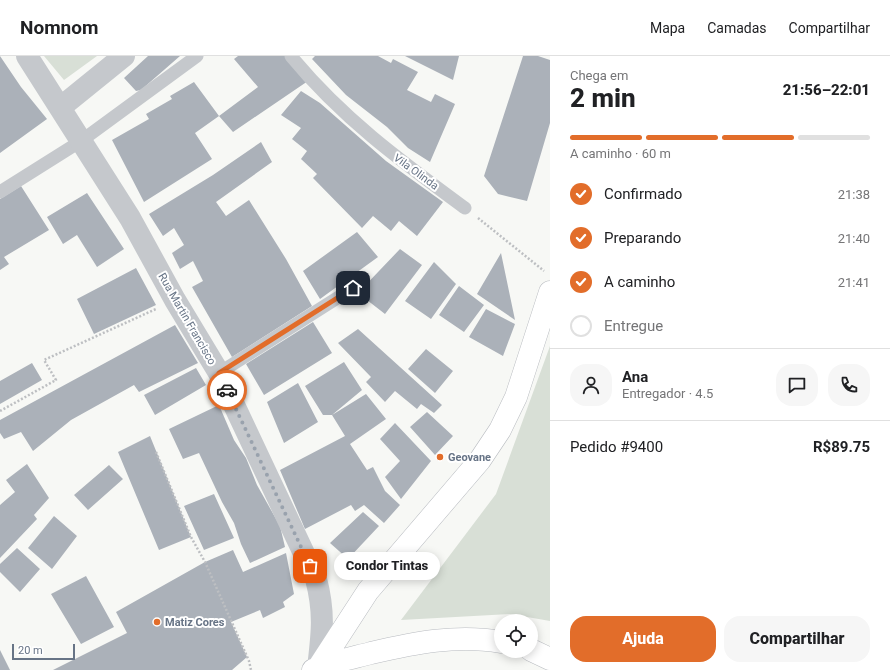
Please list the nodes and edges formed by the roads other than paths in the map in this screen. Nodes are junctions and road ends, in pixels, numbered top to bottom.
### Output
1 (27, 56) edge
2 (124, 56) edge
3 (197, 56) edge
4 (291, 56) edge
5 (60, 107) junction
6 (82, 141) junction
7 (0, 192) edge
8 (465, 208) road end
9 (353, 288) dead end
10 (550, 292) edge
11 (219, 373) junction
12 (494, 640) edge
13 (538, 653) edge
14 (550, 659) edge
15 (316, 669) edge

1 - 5 street, Rua Martin Francisco
2 - 5 street
3 - 6 lane
4 - 8 lane, Vila Olinda
5 - 6 street, Rua Martin Francisco
6 - 7 lane
6 - 11 street, Rua Martin Francisco
9 - 11 lane
10 - 15 main road
11 - 15 street, Rua Martin Francisco
12 - 15 main road
13 - 14 main road

